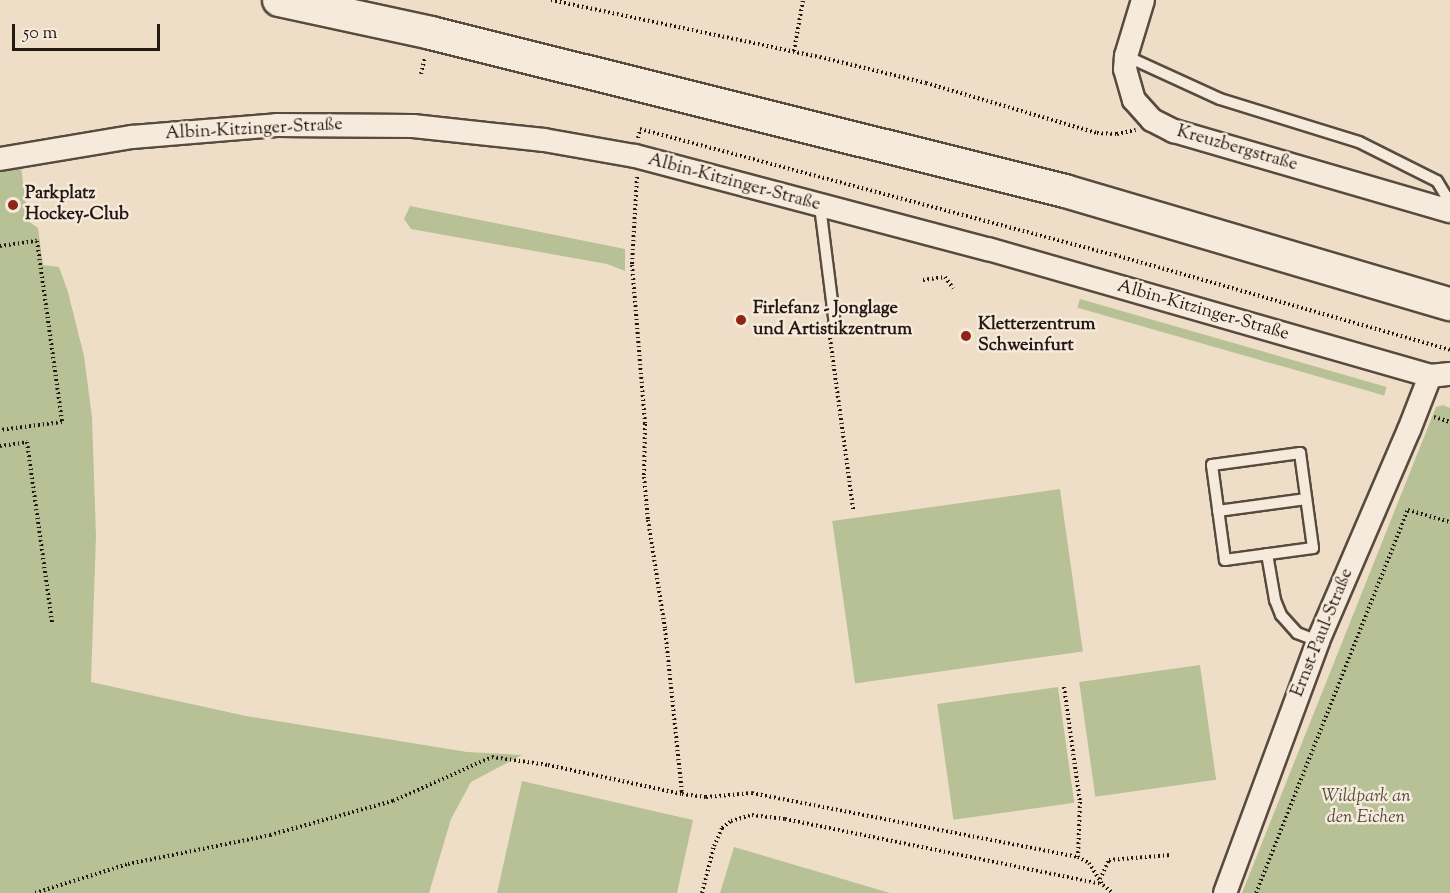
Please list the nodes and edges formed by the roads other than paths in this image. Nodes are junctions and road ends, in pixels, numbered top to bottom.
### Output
1 (279, 0) edge
2 (1143, 0) edge
3 (1126, 56) junction
4 (0, 159) edge
5 (820, 206) junction
6 (1450, 210) edge
7 (1444, 302) edge
8 (835, 325) road end
9 (1440, 375) edge
10 (1306, 499) junction
11 (1218, 511) junction
12 (1267, 554) junction
13 (1318, 641) junction
14 (1225, 893) edge

1 - 7 main road
2 - 3 street, Kreuzbergstraße
3 - 6 lane
3 - 6 street, Kreuzbergstraße
4 - 5 street, Albin-Kitzinger-Straße
5 - 8 lane
5 - 9 street, Albin-Kitzinger-Straße
9 - 13 street, Ernst-Paul-Straße
10 - 11 lane
10 - 11 lane
10 - 12 lane
11 - 12 lane
12 - 13 lane
13 - 14 street, Ernst-Paul-Straße

